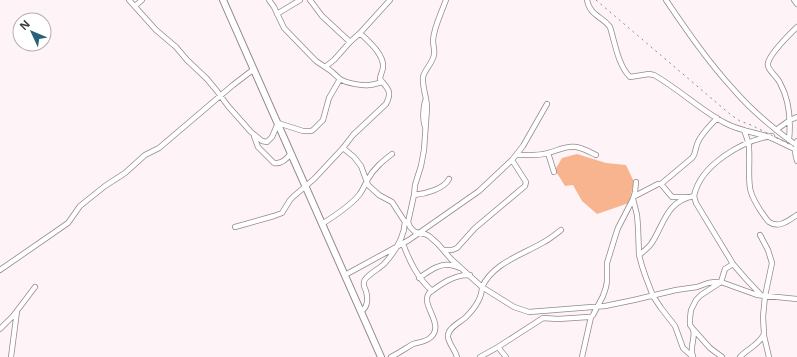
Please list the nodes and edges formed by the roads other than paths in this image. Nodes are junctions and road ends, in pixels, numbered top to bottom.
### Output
1 (129, 0) edge
2 (142, 0) edge
3 (223, 0) edge
4 (269, 0) edge
5 (300, 0) edge
6 (310, 0) edge
7 (390, 0) edge
8 (446, 0) edge
9 (587, 0) edge
10 (666, 0) edge
11 (794, 0) edge
12 (797, 4) edge
13 (135, 6) junction
14 (278, 14) junction
15 (797, 27) edge
16 (360, 33) junction
17 (350, 42) junction
18 (324, 67) junction
19 (254, 69) junction
20 (340, 79) junction
21 (382, 82) junction
22 (220, 96) junction
23 (548, 104) dead end
24 (717, 118) junction
25 (794, 119) edge
26 (278, 123) junction
27 (744, 130) junction
28 (776, 130) junction
29 (254, 136) junction
30 (772, 136) dead end
31 (767, 137) junction
32 (789, 140) junction
33 (748, 143) junction
34 (796, 146) edge
35 (344, 148) junction
36 (291, 153) junction
37 (392, 154) dead end
38 (516, 154) junction
39 (548, 154) junction
40 (596, 155) dead end
41 (512, 160) junction
42 (797, 161) edge
43 (554, 172) dead end
44 (449, 179) dead end
45 (366, 182) junction
46 (636, 182) dead end
47 (660, 184) junction
48 (306, 186) junction
49 (414, 195) junction
50 (691, 197) junction
51 (634, 198) junction
52 (797, 215) edge
53 (322, 224) junction
54 (235, 227) dead end
55 (561, 230) dead end
56 (418, 234) junction
57 (760, 235) dead end
58 (403, 244) junction
59 (395, 248) junction
60 (444, 250) junction
61 (639, 255) junction
62 (733, 264) junction
63 (0, 270) edge
64 (464, 270) junction
65 (345, 275) junction
66 (470, 275) junction
67 (419, 278) junction
68 (721, 282) junction
69 (35, 287) dead end
70 (482, 287) junction
71 (432, 291) junction
72 (653, 296) junction
73 (764, 296) junction
74 (797, 299) edge
75 (597, 306) junction
76 (17, 311) junction
77 (361, 311) junction
78 (591, 316) junction
79 (693, 329) junction
80 (0, 330) edge
81 (764, 336) junction
82 (498, 347) junction
83 (11, 357) edge
84 (381, 357) edge
85 (391, 357) edge
86 (457, 357) edge
87 (480, 357) edge
88 (506, 357) edge
89 (582, 357) edge
90 (693, 357) edge
91 (722, 357) edge
92 (740, 357) edge
93 (769, 357) edge

1 - 13 street
2 - 13 street
3 - 19 main road
4 - 14 street
5 - 14 street
6 - 17 street
7 - 16 street
8 - 49 street
9 - 24 street
10 - 28 street
11 - 12 street
13 - 22 street
14 - 18 street
15 - 25 street
16 - 17 street
16 - 21 street
17 - 18 street
18 - 20 street
19 - 22 street
19 - 26 main road
20 - 21 street
20 - 26 street
21 - 35 street
22 - 29 street
22 - 63 street
23 - 38 street
24 - 27 street
24 - 47 street
25 - 28 street
25 - 32 street
26 - 29 street
26 - 36 main road
27 - 31 street
27 - 33 street
28 - 32 street
29 - 36 street
30 - 31 street
31 - 33 street
31 - 34 street
32 - 34 street
33 - 50 street
33 - 52 street
34 - 42 street
35 - 45 street
35 - 48 street
36 - 48 main road
37 - 45 street
38 - 39 street
38 - 41 street
39 - 40 street
39 - 43 street
41 - 56 street
41 - 60 street
44 - 49 street
45 - 53 street
45 - 59 street
46 - 51 street
47 - 50 street
47 - 51 street
48 - 53 main road
48 - 54 street
49 - 56 street
50 - 61 street
50 - 62 street
51 - 61 street
51 - 75 street
53 - 65 main road
55 - 70 street
56 - 58 street
56 - 60 street
57 - 73 street
58 - 59 street
58 - 67 street
59 - 65 street
59 - 77 street
60 - 64 street
61 - 72 street
62 - 68 street
62 - 73 street
64 - 66 street
64 - 67 street
65 - 77 main road
66 - 70 street
66 - 71 street
67 - 71 street
68 - 72 street
68 - 73 street
68 - 79 street
69 - 76 street
70 - 75 street
70 - 86 street
71 - 85 street
72 - 75 street
72 - 90 street
73 - 74 street
73 - 81 street
75 - 78 street
76 - 80 street
76 - 83 street
77 - 84 main road
78 - 82 street
78 - 89 street
79 - 90 street
79 - 91 street
81 - 92 street
81 - 93 street
82 - 87 street
82 - 88 street

